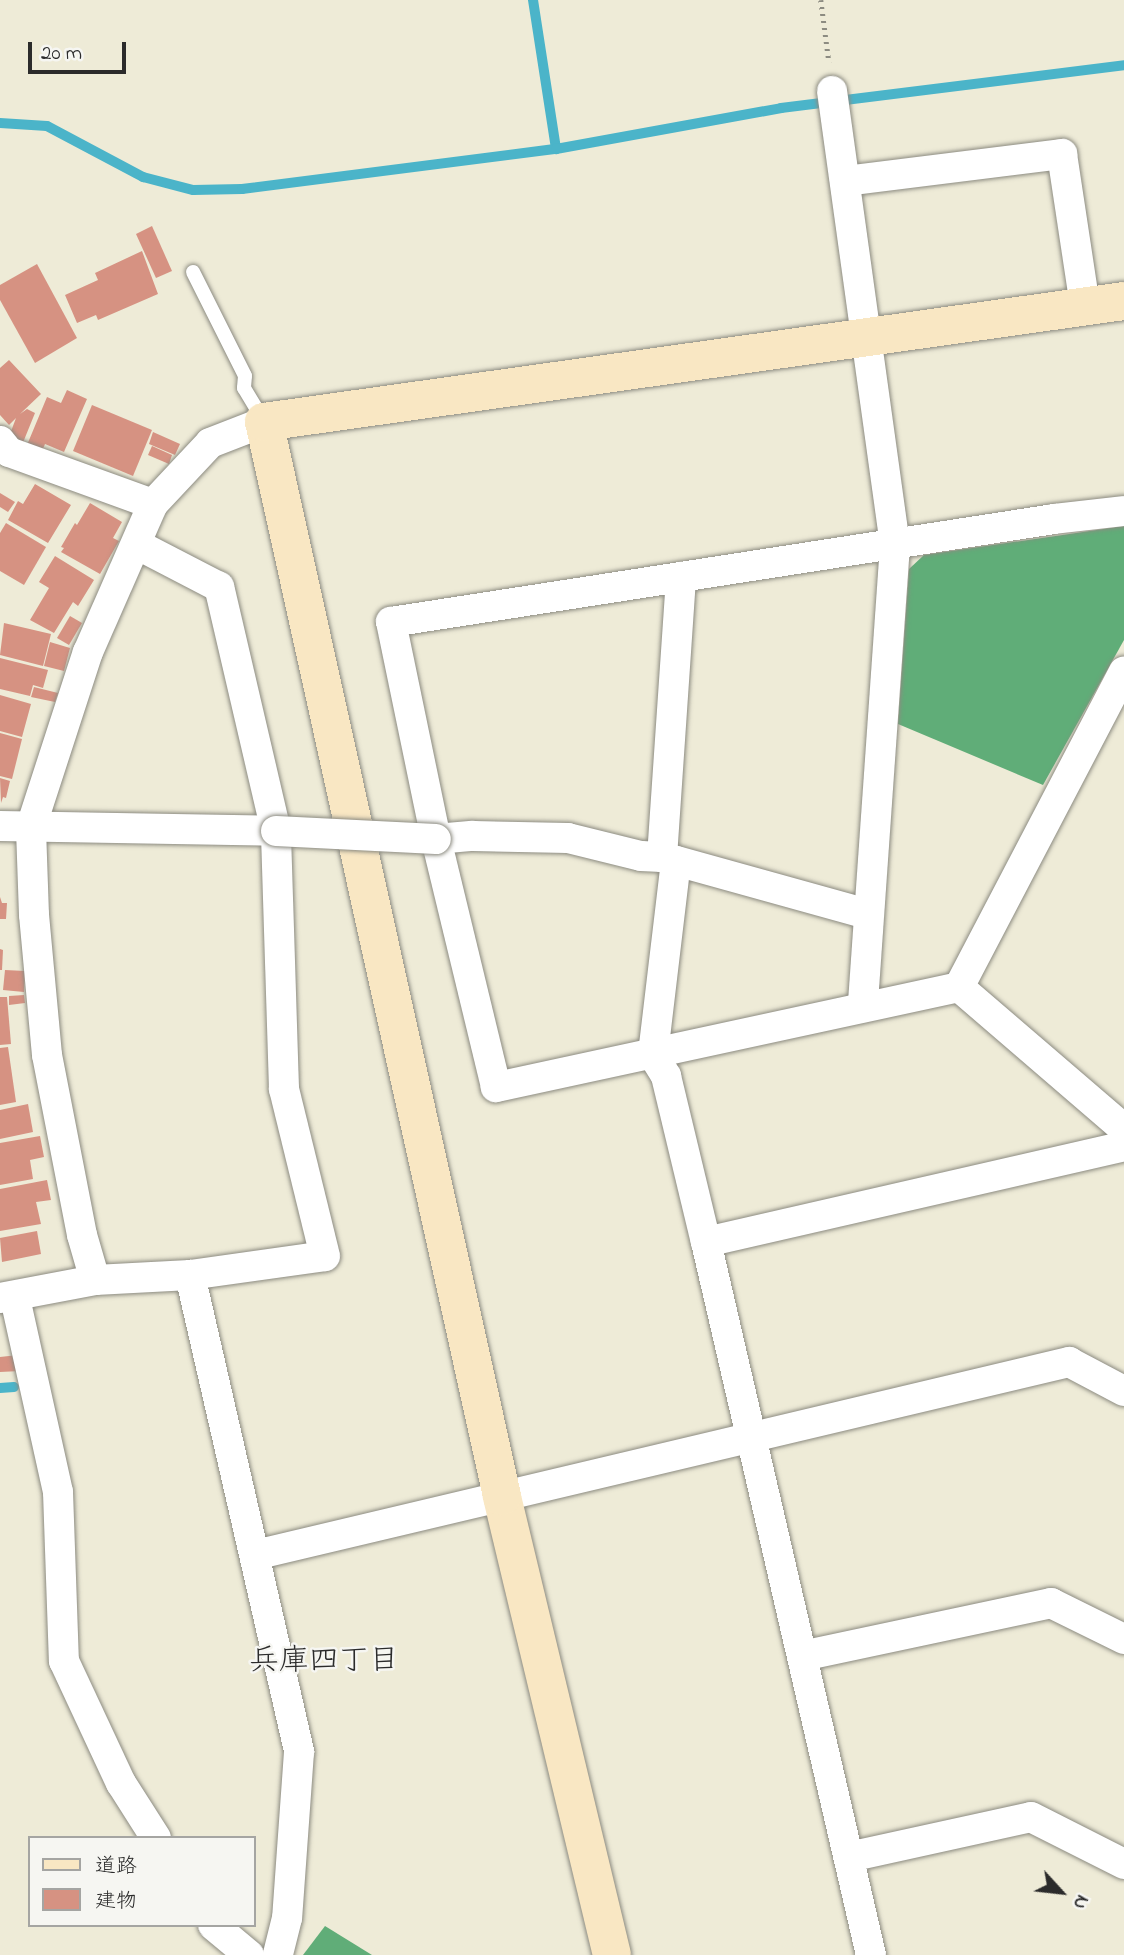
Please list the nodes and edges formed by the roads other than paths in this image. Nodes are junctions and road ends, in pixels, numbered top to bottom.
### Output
1 (834, 102) road end
2 (845, 181) junction
3 (193, 272) dead end
4 (1124, 301) edge
5 (1085, 306) junction
6 (866, 339) junction
7 (264, 422) junction
8 (3, 453) edge
9 (153, 504) junction
10 (1124, 511) edge
11 (136, 544) junction
12 (895, 545) junction
13 (681, 577) junction
14 (1124, 671) edge
15 (0, 826) edge
16 (31, 827) junction
17 (276, 831) junction
18 (436, 839) junction
19 (669, 859) junction
20 (867, 914) junction
21 (959, 987) junction
22 (863, 1007) junction
23 (653, 1055) junction
24 (1124, 1129) edge
25 (1124, 1146) edge
26 (706, 1242) junction
27 (190, 1275) junction
28 (95, 1280) junction
29 (7, 1298) edge
30 (1124, 1391) edge
31 (749, 1436) junction
32 (502, 1496) junction
33 (255, 1555) junction
34 (1124, 1639) edge
35 (802, 1656) junction
36 (155, 1836) edge
37 (849, 1857) junction
38 (1124, 1864) edge
39 (215, 1927) edge
40 (249, 1955) edge
41 (278, 1955) edge
42 (612, 1955) edge
43 (870, 1955) edge

1 - 2 street
2 - 5 street
2 - 6 street
3 - 7 lane
4 - 5 street
5 - 6 street
6 - 7 street
6 - 12 street
7 - 9 street
7 - 32 street
8 - 9 street
9 - 11 street
10 - 12 street
11 - 16 street
11 - 17 street
12 - 13 street
12 - 20 street
13 - 18 street
13 - 19 street
14 - 21 street
15 - 16 street
16 - 17 street
16 - 28 street
17 - 18 street, bridge
17 - 27 street
18 - 19 street
18 - 23 street
19 - 20 street
19 - 23 street
20 - 22 street
21 - 22 street
21 - 24 street
22 - 23 street
23 - 26 street
25 - 26 street
26 - 31 street
27 - 28 street
27 - 33 street
28 - 29 street
29 - 36 street
30 - 31 street
31 - 32 street
31 - 35 street
32 - 33 street
32 - 42 street
33 - 41 street
34 - 35 street
35 - 37 street
37 - 38 street
37 - 43 street
39 - 40 street

